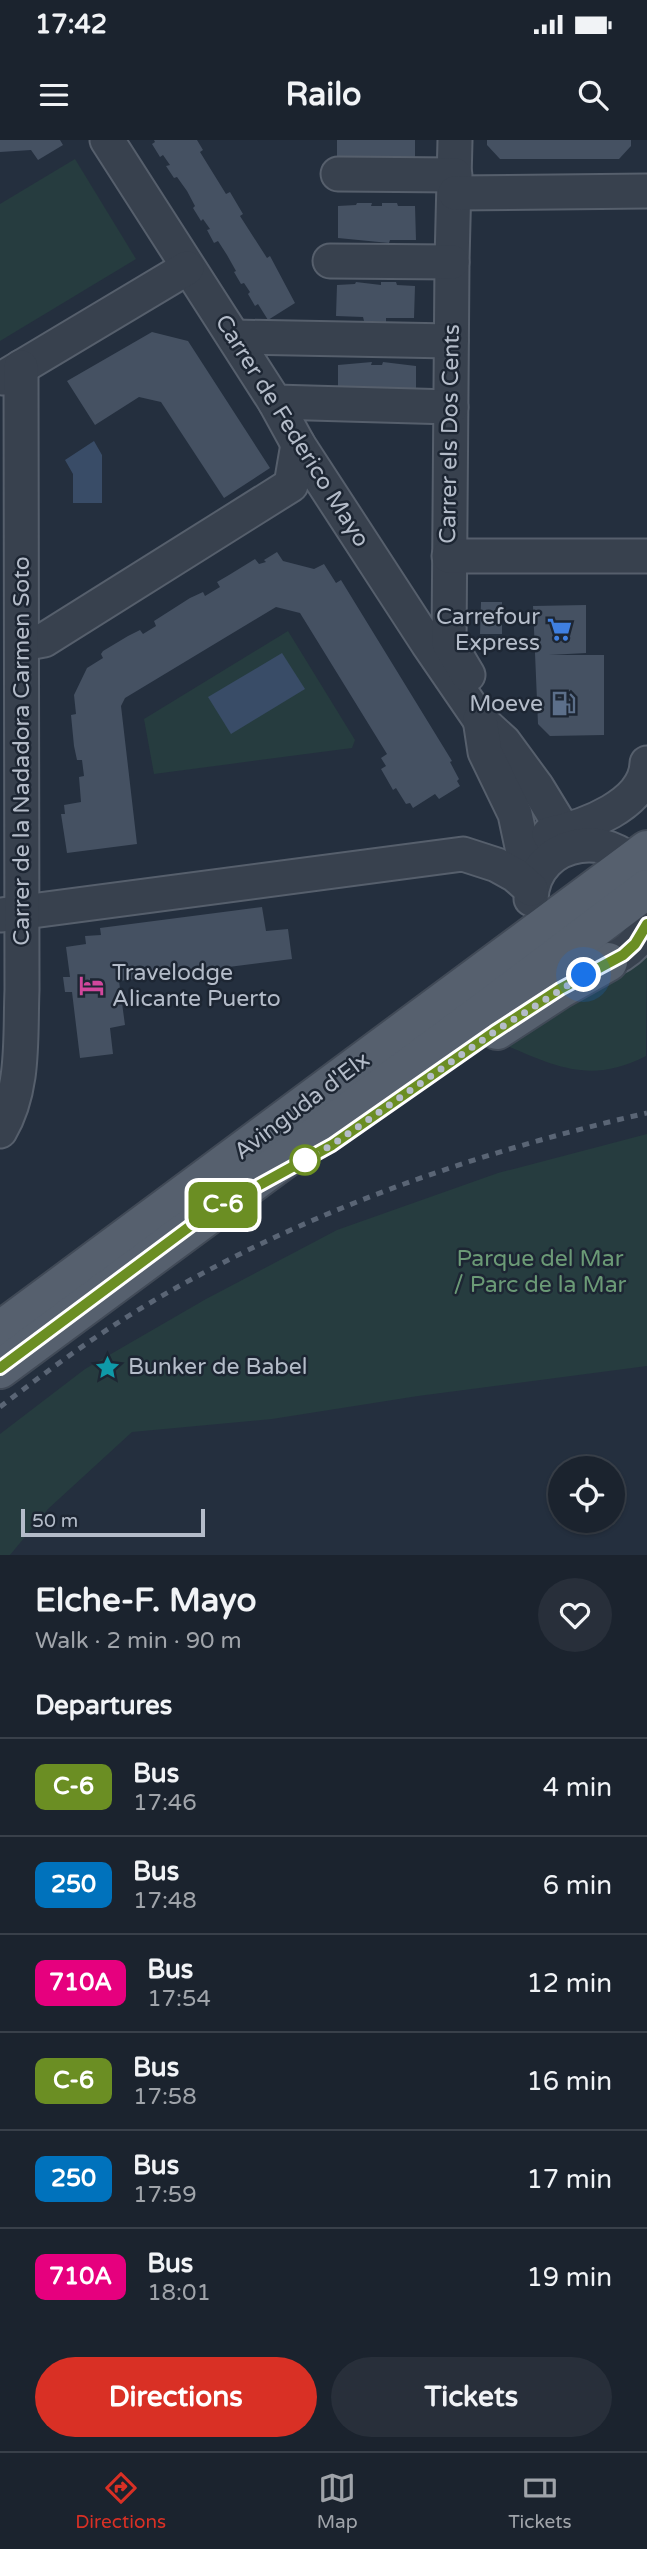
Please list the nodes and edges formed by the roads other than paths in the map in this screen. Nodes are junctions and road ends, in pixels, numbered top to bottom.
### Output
1 (107, 140) edge
2 (456, 140) edge
3 (338, 174) dead end
4 (456, 184) junction
5 (647, 191) edge
6 (330, 261) dead end
7 (452, 262) junction
8 (187, 268) junction
9 (234, 337) junction
10 (451, 341) junction
11 (11, 374) edge
12 (275, 402) junction
13 (451, 407) junction
14 (298, 444) junction
15 (449, 556) junction
16 (647, 556) edge
17 (22, 644) junction
18 (480, 720) junction
19 (647, 763) edge
20 (575, 834) junction
21 (522, 839) junction
22 (463, 854) junction
23 (643, 871) edge
24 (531, 889) junction
25 (11, 914) edge
26 (647, 924) edge
27 (547, 943) junction
28 (608, 961) junction
29 (0, 1131) edge
30 (205, 1215) junction
31 (0, 1331) edge
32 (0, 1368) edge

1 - 8 street, Carrer de Federico Mayo
2 - 4 street, Carrer els Dos Cents
3 - 4 street
4 - 5 street
4 - 7 street, Carrer els Dos Cents
6 - 7 street
7 - 10 street, Carrer els Dos Cents
8 - 9 street, Carrer de Federico Mayo
8 - 11 street
9 - 10 street
9 - 12 street, Carrer de Federico Mayo
10 - 13 street, Carrer els Dos Cents
11 - 17 street, Carrer de la Nadadora Carmen Soto
12 - 13 street
12 - 14 street, Carrer de Federico Mayo
13 - 15 street, Carrer els Dos Cents
14 - 17 street
14 - 18 street, Carrer de Federico Mayo
15 - 16 street
15 - 18 street, Carrer els Dos Cents
17 - 25 street, Carrer de la Nadadora Carmen Soto
18 - 20 street, Carrer de Federico Mayo
18 - 21 street, Carrer de Federico Mayo
19 - 20 street
20 - 21 street
20 - 23 street, Avinguda d'Elx
20 - 24 street
21 - 22 street
21 - 24 street, Carrer de Federico Mayo
22 - 24 street
22 - 25 street
23 - 27 main road, Avinguda d'Elx
24 - 27 street
25 - 29 street, Carrer de la Nadadora Carmen Soto
26 - 28 street
27 - 28 street
27 - 30 main road, Avinguda d'Elx
27 - 31 main road, Avinguda d'Elx
28 - 30 main road
30 - 32 main road, Avinguda d'Elx

